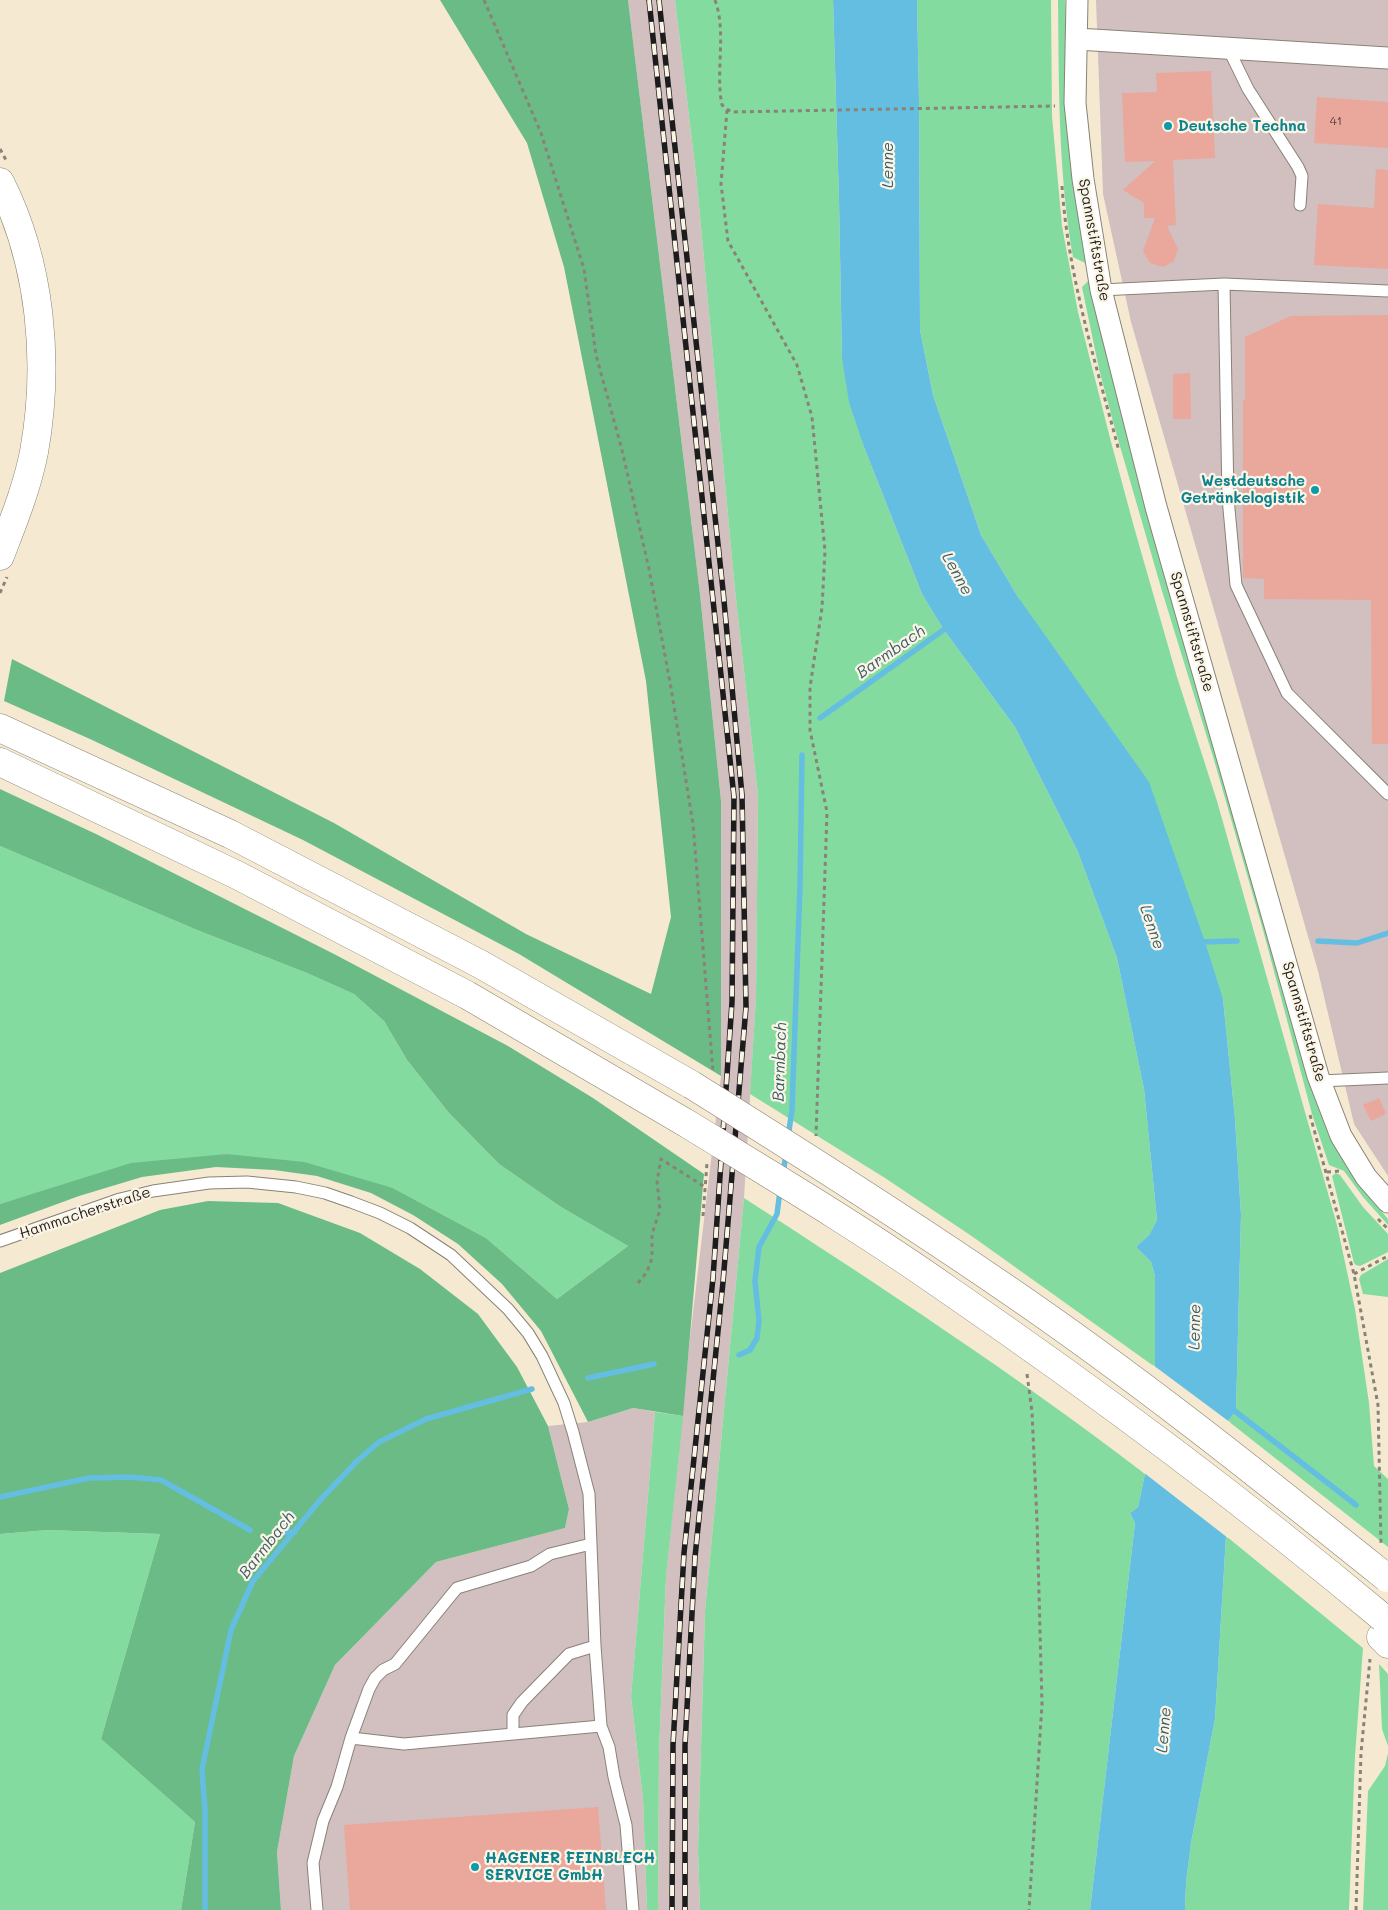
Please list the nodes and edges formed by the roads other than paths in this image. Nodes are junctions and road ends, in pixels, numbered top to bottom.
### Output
1 (1076, 0) edge
2 (1077, 39) junction
3 (1228, 48) junction
4 (1388, 58) edge
5 (0, 182) edge
6 (1300, 205) dead end
7 (1224, 284) junction
8 (1101, 290) junction
9 (1388, 291) edge
10 (0, 556) edge
11 (0, 728) edge
12 (0, 762) edge
13 (1388, 794) edge
14 (1388, 1078) edge
15 (1320, 1080) junction
16 (1388, 1202) edge
17 (0, 1241) edge
18 (591, 1544) junction
19 (1387, 1579) edge
20 (1382, 1635) edge
21 (594, 1646) junction
22 (601, 1726) junction
23 (513, 1734) junction
24 (351, 1738) junction
25 (317, 1910) edge
26 (632, 1910) edge

1 - 2 street, Spannstiftstraße
2 - 3 street
2 - 8 street, Spannstiftstraße
3 - 4 street
3 - 6 lane
5 - 10 main road
7 - 8 lane
7 - 9 lane
7 - 13 lane
8 - 15 street, Spannstiftstraße
11 - 19 main road, bridge
12 - 20 main road, bridge
14 - 15 lane
15 - 16 street, Spannstiftstraße
17 - 18 lane, Hammacherstraße
18 - 21 lane, Hammacherstraße
18 - 24 lane
21 - 22 lane, Hammacherstraße
21 - 23 lane
22 - 23 lane
22 - 26 lane, Hammacherstraße
23 - 24 lane
24 - 25 lane

